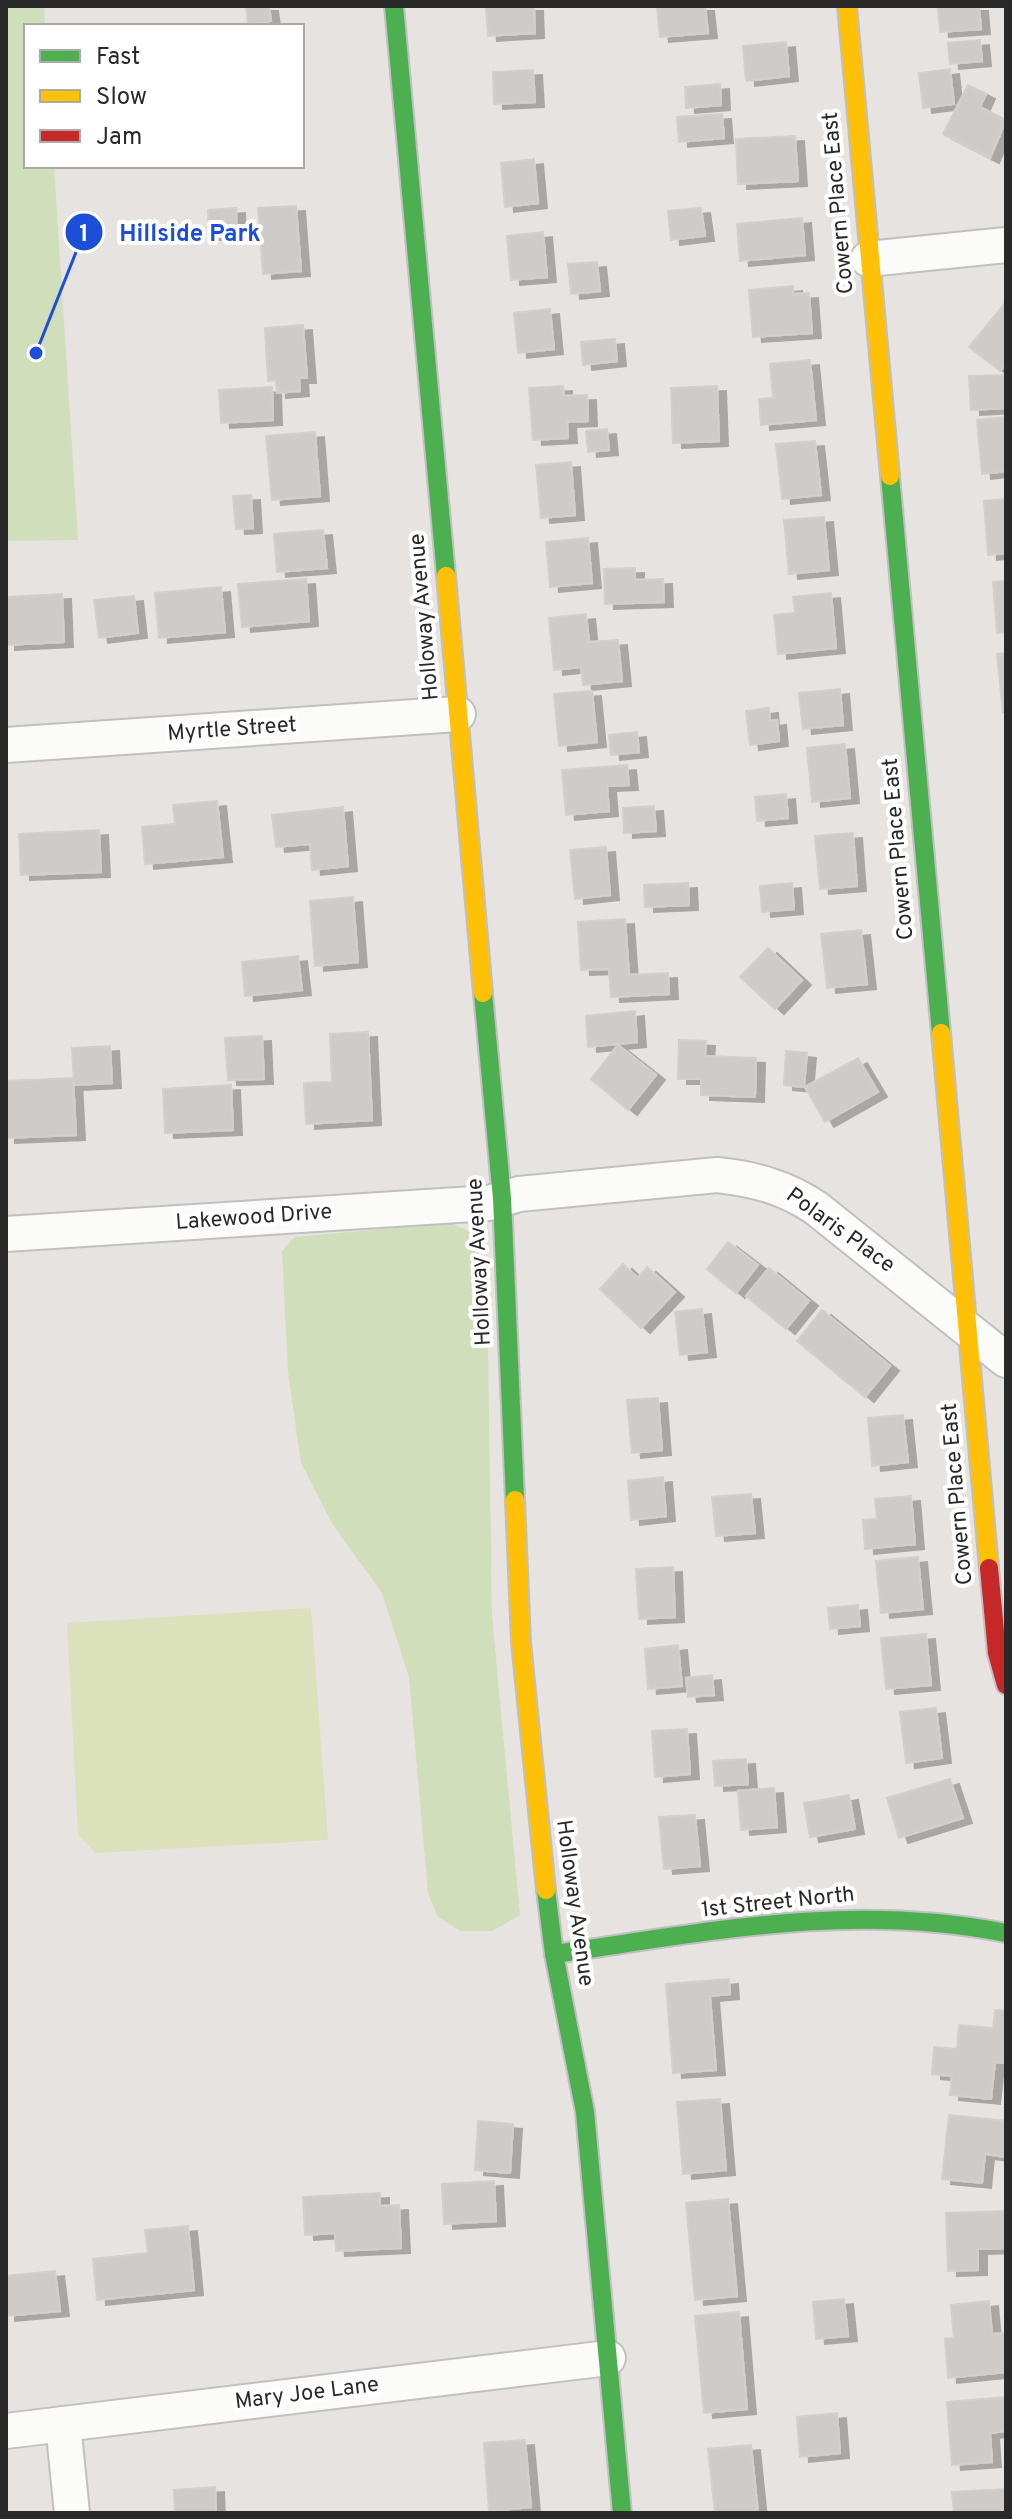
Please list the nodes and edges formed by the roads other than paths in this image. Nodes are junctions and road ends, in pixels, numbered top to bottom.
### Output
1 (394, 6) edge
2 (847, 6) edge
3 (1006, 245) edge
4 (868, 259) junction
5 (458, 714) junction
6 (6, 745) edge
7 (502, 1198) junction
8 (6, 1234) edge
9 (967, 1327) junction
10 (1006, 1360) edge
11 (1006, 1685) edge
12 (1006, 1933) edge
13 (554, 1954) junction
14 (608, 2358) junction
15 (63, 2424) junction
16 (6, 2431) edge
17 (72, 2513) edge
18 (622, 2513) edge

1 - 5 street, Holloway Avenue
2 - 4 street, Cowern Place East
3 - 4 street
4 - 9 street, Cowern Place East
5 - 6 street, Myrtle Street
5 - 7 street, Holloway Avenue
7 - 8 street, Lakewood Drive
7 - 9 street, Polaris Place
7 - 13 street, Holloway Avenue
9 - 10 street, Polaris Place
9 - 11 street, Cowern Place East
12 - 13 street, 1st Street North
13 - 14 street, Holloway Avenue
14 - 15 street, Mary Joe Lane
14 - 18 street, Holloway Avenue
15 - 16 street, Mary Joe Lane
15 - 17 street

